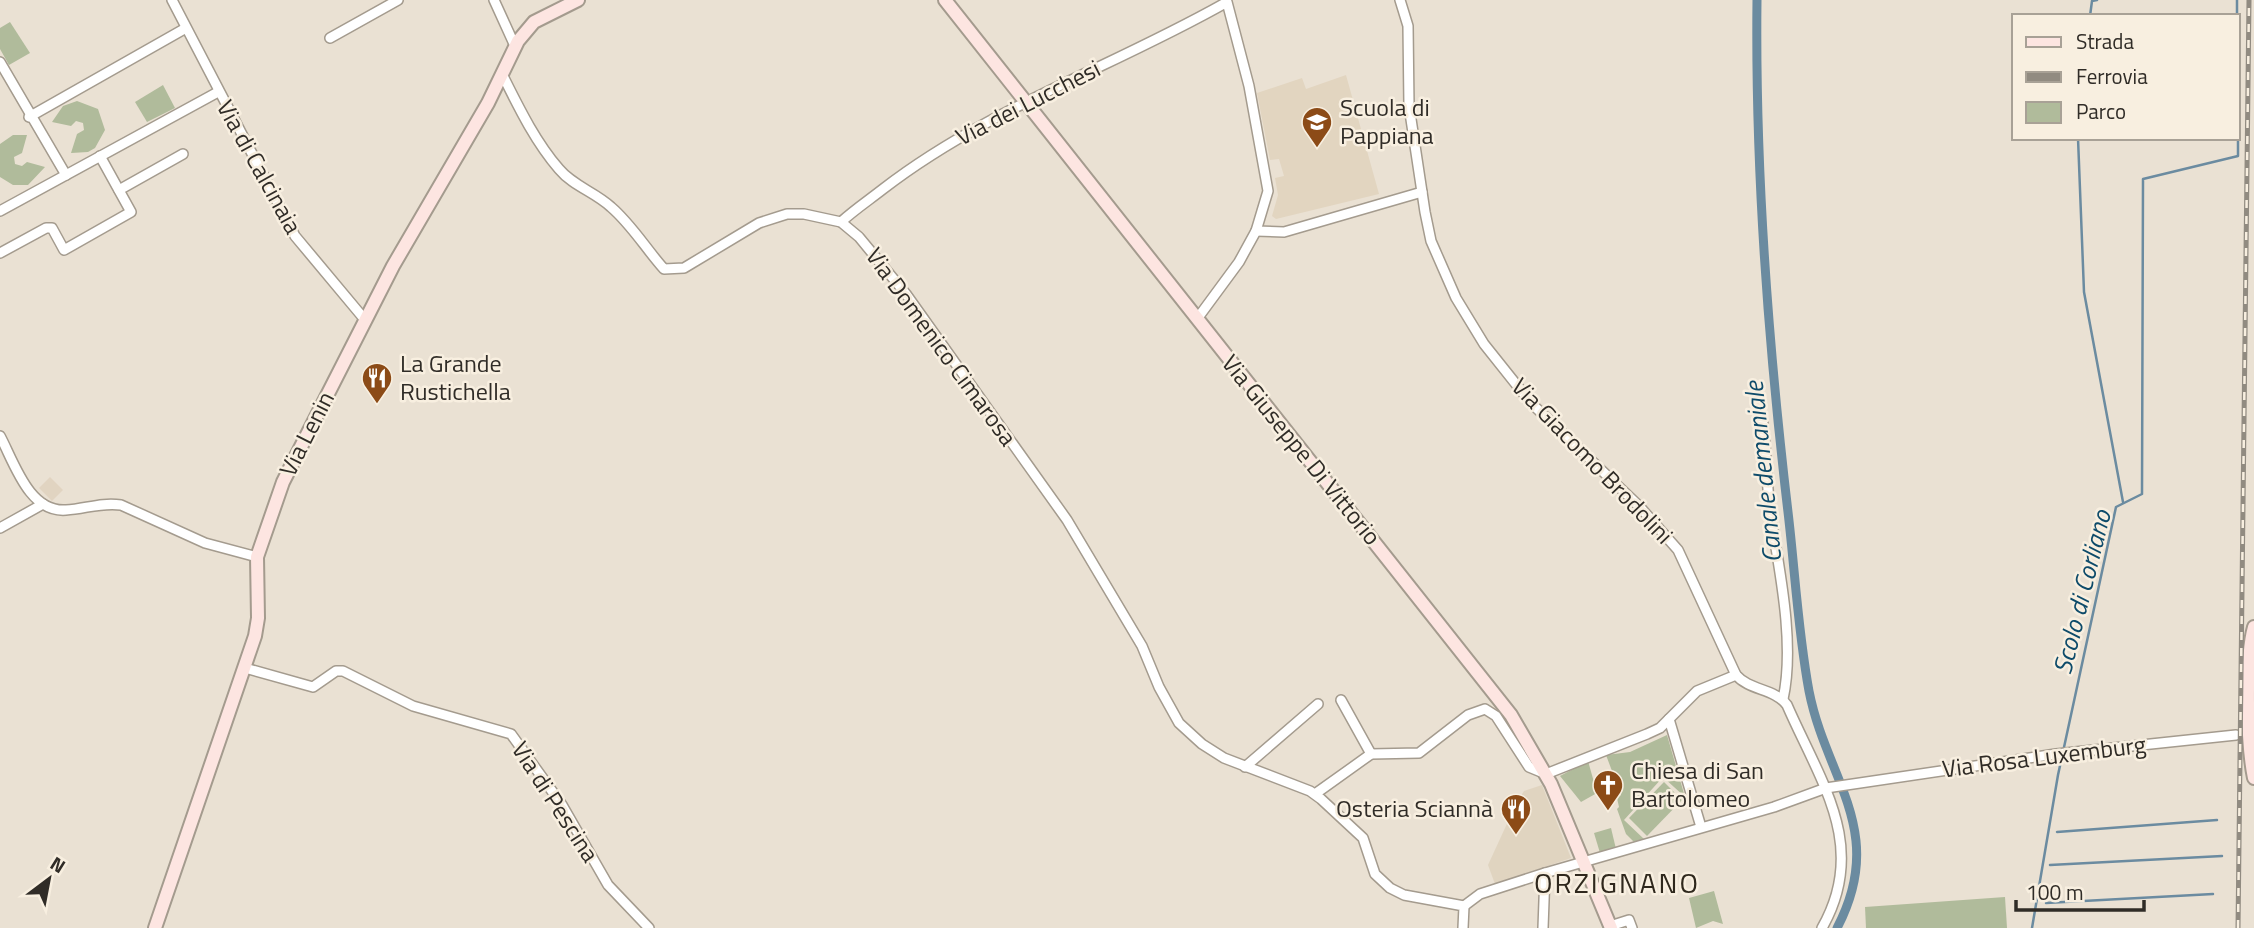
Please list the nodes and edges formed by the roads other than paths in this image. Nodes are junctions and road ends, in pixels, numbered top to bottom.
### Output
1 (172, 0) edge
2 (398, 0) edge
3 (494, 0) edge
4 (578, 0) edge
5 (945, 0) edge
6 (1401, 0) edge
7 (1229, 1) edge
8 (186, 28) junction
9 (330, 38) dead end
10 (515, 46) junction
11 (0, 62) edge
12 (503, 76) junction
13 (218, 92) junction
14 (1026, 102) junction
15 (29, 117) junction
16 (183, 154) dead end
17 (100, 156) junction
18 (66, 175) junction
19 (118, 190) junction
20 (1422, 192) junction
21 (0, 211) edge
22 (841, 222) junction
23 (1256, 231) junction
24 (0, 253) edge
25 (1197, 319) junction
26 (366, 321) junction
27 (1762, 416) dead end
28 (0, 436) edge
29 (43, 504) junction
30 (0, 528) edge
31 (257, 557) junction
32 (2254, 628) edge
33 (245, 668) junction
34 (1735, 675) junction
35 (1783, 699) junction
36 (1341, 700) dead end
37 (1318, 704) dead end
38 (1670, 719) junction
39 (2236, 734) dead end
40 (1371, 754) junction
41 (1245, 767) junction
42 (1546, 774) junction
43 (2254, 778) edge
44 (1826, 788) junction
45 (1315, 794) junction
46 (1701, 827) junction
47 (1583, 860) junction
48 (1545, 873) junction
49 (1464, 906) junction
50 (1611, 927) edge
51 (155, 928) edge
52 (649, 928) edge
53 (1463, 928) edge
54 (1543, 928) edge
55 (1632, 928) edge
56 (1822, 928) edge

1 - 8 street, Via di Calcinaia
2 - 9 street
3 - 10 street
4 - 10 main road, Via Lenin
5 - 14 main road, Via Giuseppe Di Vittorio
6 - 20 street, Via Giacomo Brodolini
7 - 14 street, Via dei Lucchesi
7 - 23 street
8 - 13 street, Via di Calcinaia
8 - 15 street
10 - 12 main road, Via Lenin
11 - 15 street
12 - 22 street
12 - 26 main road, Via Lenin
13 - 17 street
13 - 26 street, Via di Calcinaia
14 - 22 street, Via dei Lucchesi
14 - 25 main road, Via Giuseppe Di Vittorio
15 - 18 street
16 - 19 street
17 - 18 street
17 - 19 street
18 - 21 street
19 - 24 street
20 - 23 street
20 - 34 street, Via Giacomo Brodolini
22 - 41 street, Via Domenico Cimarosa
23 - 25 street
25 - 42 main road, Via Giuseppe Di Vittorio
26 - 31 main road, Via Lenin
27 - 35 street
28 - 29 street
29 - 30 street
29 - 31 street
31 - 33 main road, Via Lenin
32 - 43 main road
33 - 51 main road, Via Lenin
33 - 52 street, Via di Pescina
34 - 35 street
34 - 38 street
35 - 44 street
36 - 40 street
37 - 41 street
38 - 42 street
38 - 46 street
39 - 44 street, Via Rosa Luxemburg
40 - 42 street
40 - 45 street
41 - 45 street, Via Domenico Cimarosa
42 - 47 main road, Via Giuseppe Di Vittorio
44 - 46 street
44 - 56 street
45 - 49 street, Via Domenico Cimarosa
46 - 47 street
47 - 48 street
47 - 50 main road, Via Giuseppe Di Vittorio
48 - 49 street
48 - 54 street
49 - 53 street
50 - 55 street

